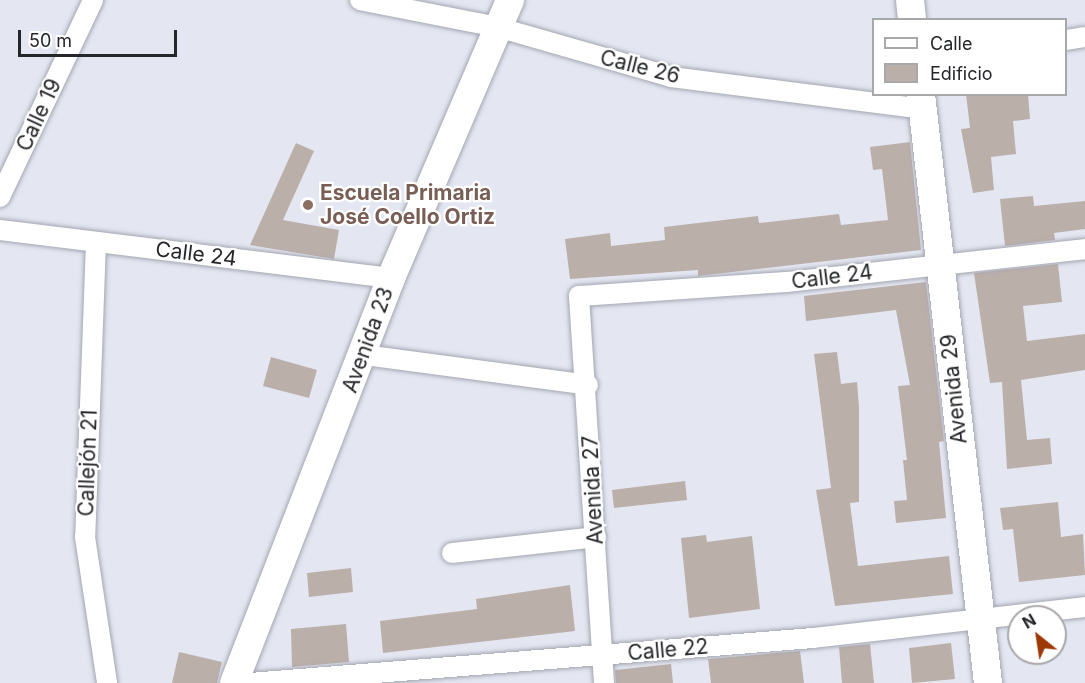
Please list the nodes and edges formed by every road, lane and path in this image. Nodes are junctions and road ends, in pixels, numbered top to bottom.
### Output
1 (93, 0) edge
2 (360, 0) edge
3 (510, 0) edge
4 (910, 0) edge
5 (912, 18) edge
6 (497, 27) junction
7 (1085, 37) edge
8 (1067, 40) edge
9 (922, 102) edge
10 (0, 197) edge
11 (0, 230) edge
12 (96, 242) junction
13 (1085, 249) edge
14 (940, 264) junction
15 (391, 278) junction
16 (579, 296) joint
17 (364, 356) junction
18 (588, 385) junction
19 (596, 537) junction
20 (452, 553) dead end
21 (1085, 607) edge
22 (981, 619) junction
23 (601, 656) junction
24 (334, 679) edge
25 (107, 683) edge
26 (234, 683) edge
27 (250, 683) edge
28 (604, 683) edge
29 (988, 683) edge

1 - 10 street, Calle 19
2 - 6 street, Calle 26
3 - 6 main road, Avenida 23
4 - 5 main road
6 - 9 street, Calle 26
6 - 15 main road, Avenida 23
7 - 8 street
9 - 14 main road, Avenida 29
11 - 12 street, Calle 24
12 - 15 street, Calle 24
12 - 25 street, Callejón 21
13 - 14 street, Calle 24
14 - 16 street, Calle 24
14 - 22 main road, Avenida 29
15 - 17 main road, Avenida 23
16 - 18 street, Avenida 27
17 - 18 street
17 - 26 main road, Avenida 23
18 - 19 street, Avenida 27
19 - 20 street
19 - 23 street, Avenida 27
21 - 22 street, Calle 22
22 - 23 street, Calle 22
22 - 29 main road, Avenida 29
23 - 24 street, Calle 22
23 - 28 street, Avenida 27
24 - 27 street, Calle 22

